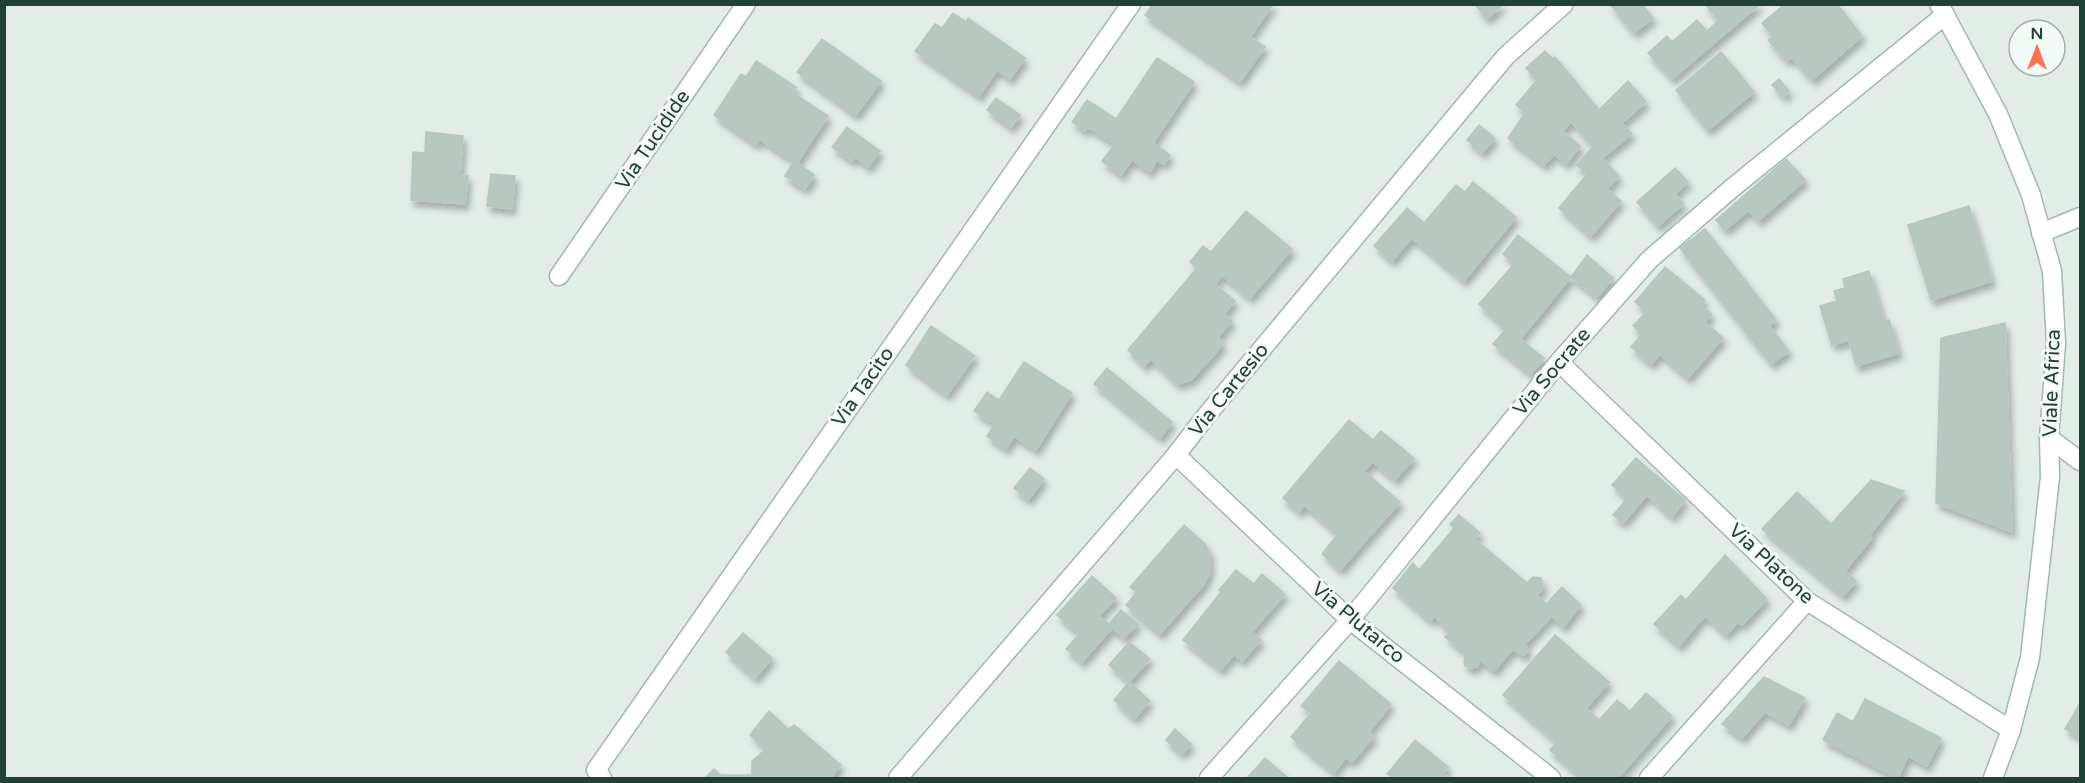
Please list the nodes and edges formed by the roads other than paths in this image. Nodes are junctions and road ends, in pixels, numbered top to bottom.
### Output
1 (746, 4) edge
2 (1131, 4) edge
3 (1564, 4) edge
4 (1942, 10) edge
5 (2080, 217) edge
6 (2041, 233) junction
7 (559, 276) dead end
8 (1559, 362) junction
9 (2049, 438) junction
10 (1176, 455) junction
11 (2080, 461) edge
12 (1807, 601) junction
13 (1350, 620) junction
14 (2011, 730) junction
15 (599, 774) edge
16 (898, 778) edge
17 (1209, 778) edge
18 (1551, 778) edge
19 (1649, 778) edge
20 (1993, 778) edge

1 - 7 street, Via Tucidide
2 - 15 street, Via Tacito
3 - 10 street, Via Cartesio
4 - 6 street, Viale Africa
4 - 8 street, Via Socrate
5 - 6 street
6 - 9 street, Viale Africa
8 - 12 street, Via Platone
8 - 13 street, Via Socrate
9 - 11 street
9 - 14 street, Viale Africa
10 - 13 street, Via Plutarco
10 - 16 street, Via Cartesio
12 - 14 street, Via Platone
12 - 19 street
13 - 17 street, Via Socrate
13 - 18 street, Via Plutarco
14 - 20 street, Viale Africa

